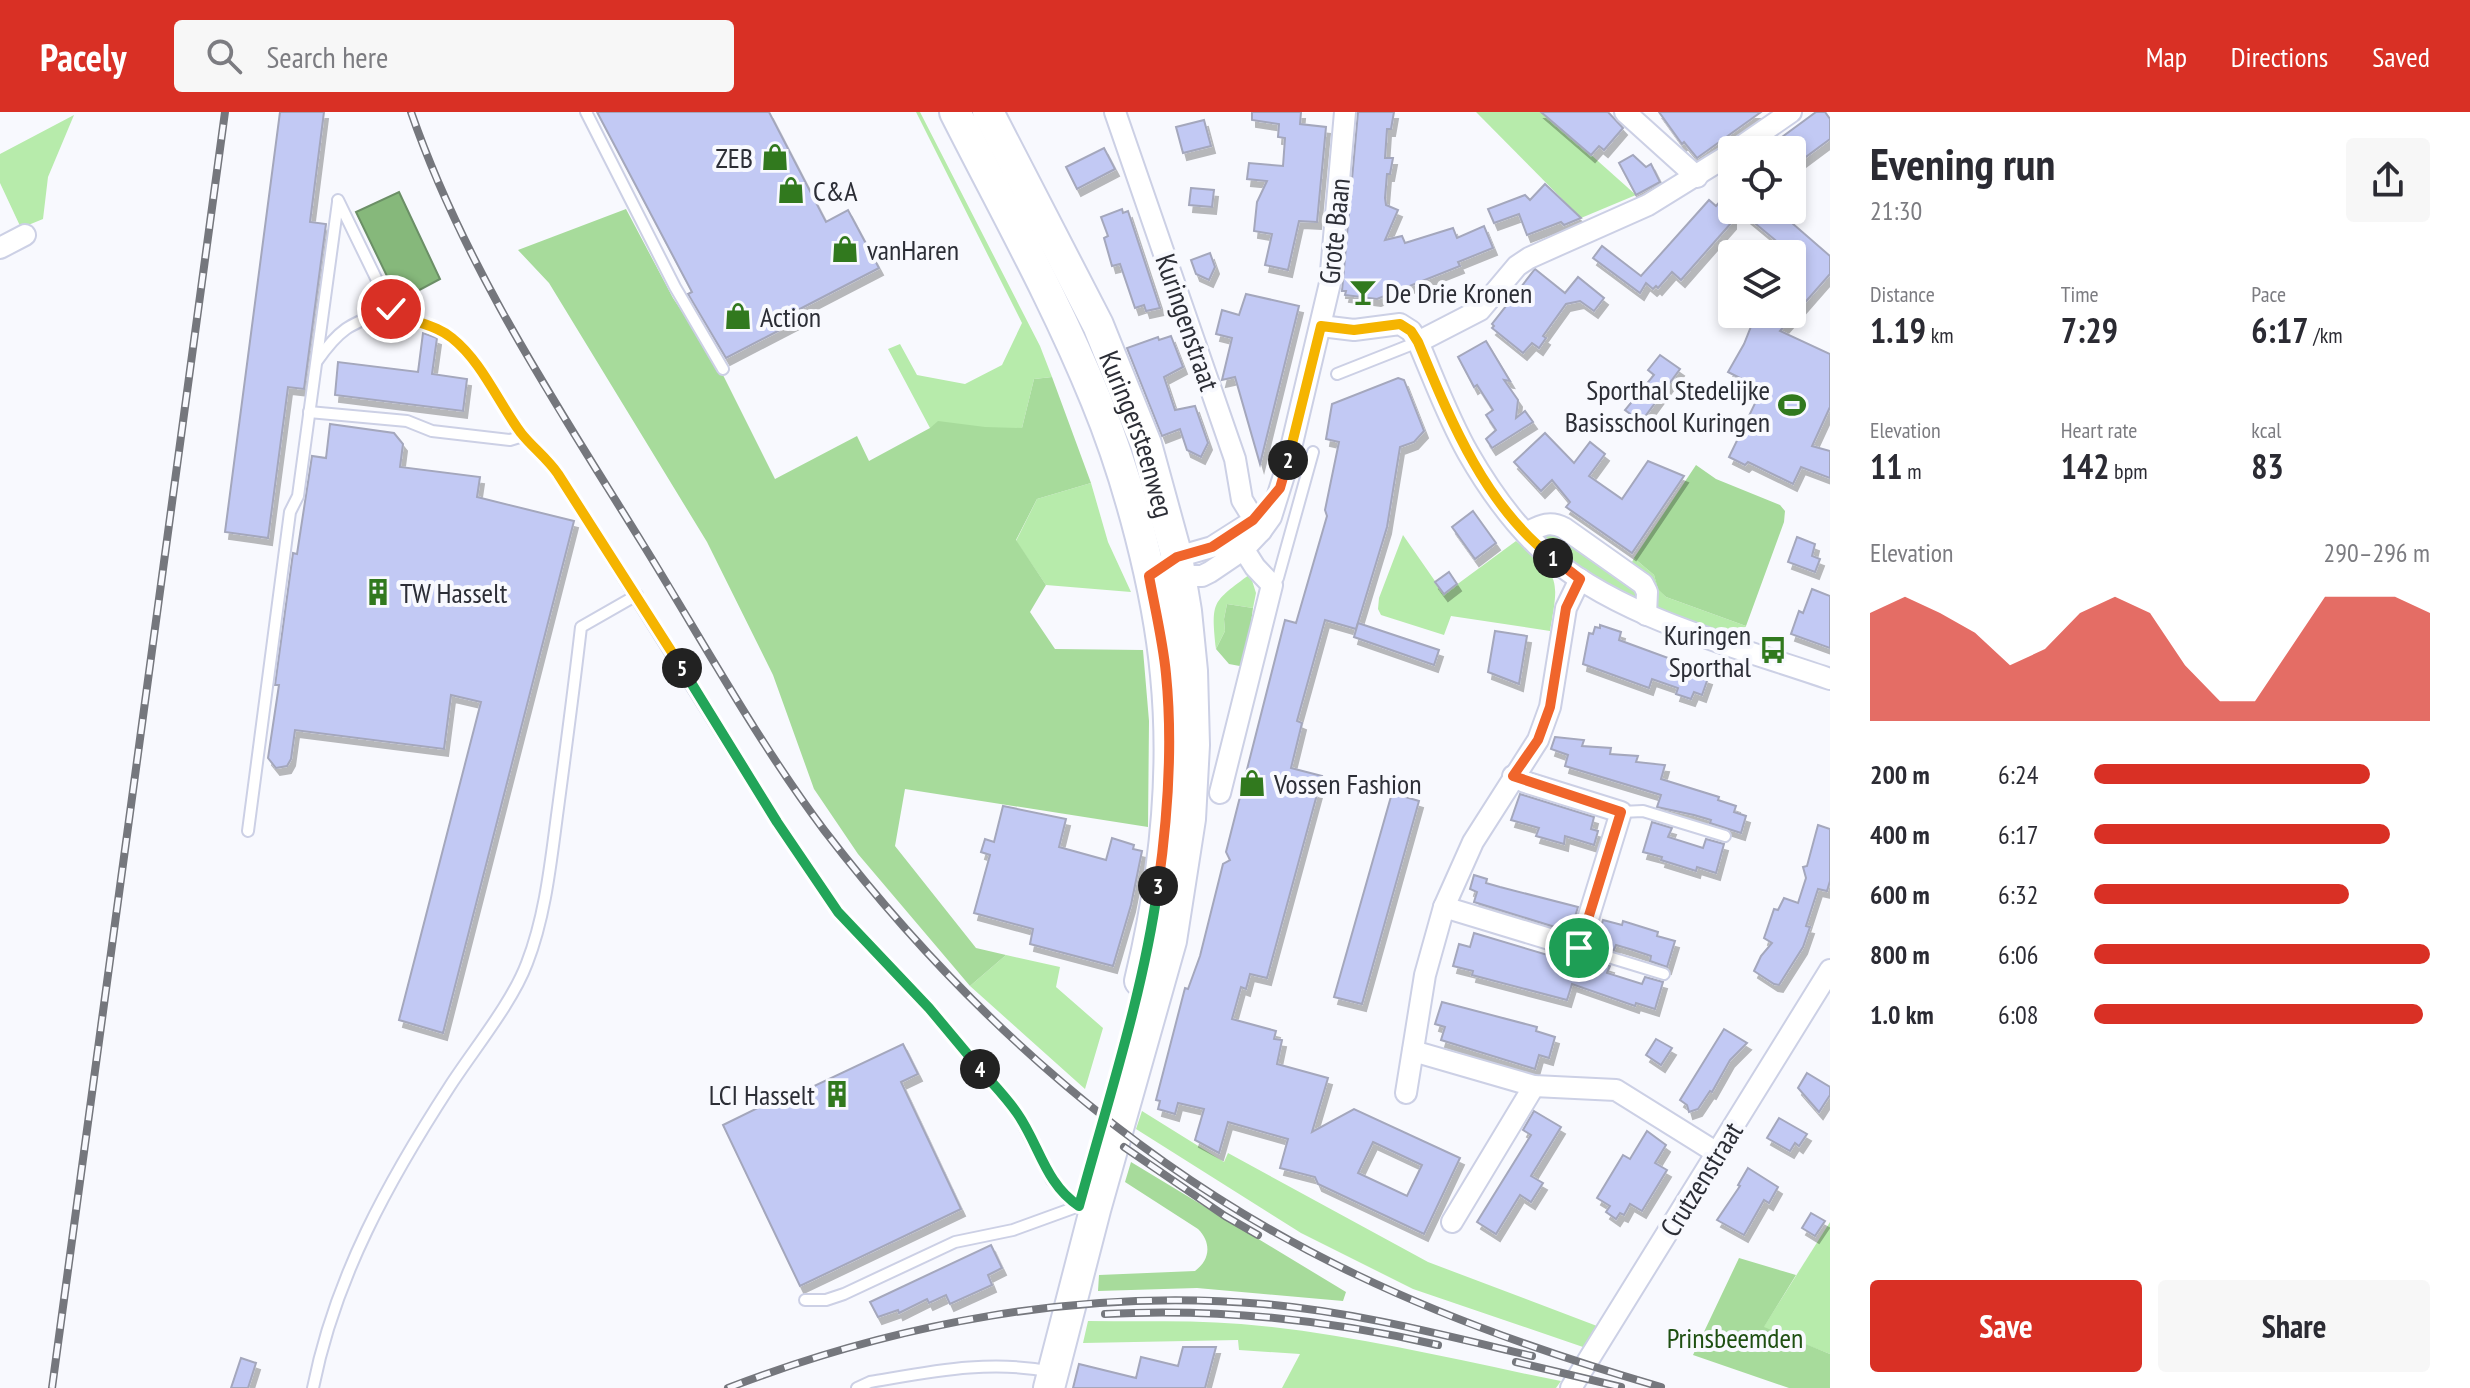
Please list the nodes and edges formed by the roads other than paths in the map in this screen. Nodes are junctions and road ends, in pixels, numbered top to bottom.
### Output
1 (586, 112) edge
2 (955, 112) edge
3 (988, 112) edge
4 (1115, 112) edge
5 (1345, 112) edge
6 (1625, 112) edge
7 (1791, 112) edge
8 (1756, 136) edge
9 (1718, 162) edge
10 (1697, 177) junction
11 (25, 235) dead end
12 (0, 248) edge
13 (391, 309) junction
14 (1321, 326) junction
15 (1418, 342) junction
16 (316, 362) junction
17 (723, 369) dead end
18 (1337, 374) dead end
19 (309, 412) junction
20 (523, 436) junction
21 (1313, 452) dead end
22 (1257, 526) junction
23 (1526, 533) junction
24 (1239, 542) junction
25 (1178, 566) junction
26 (1149, 576) junction
27 (1580, 579) junction
28 (1272, 585) junction
29 (637, 595) junction
30 (1646, 615) junction
31 (1830, 679) edge
32 (1513, 776) junction
33 (1220, 793) dead end
34 (1621, 812) junction
35 (248, 831) dead end
36 (1725, 836) dead end
37 (1444, 907) junction
38 (1579, 948) junction
39 (1830, 970) edge
40 (1664, 974) dead end
41 (1413, 1051) junction
42 (1534, 1086) junction
43 (1406, 1093) dead end
44 (1717, 1153) junction
45 (1087, 1208) junction
46 (1452, 1222) dead end
47 (805, 1300) dead end
48 (1043, 1379) edge
49 (313, 1388) edge
50 (857, 1388) edge
51 (1571, 1388) edge

1 - 17 lane
2 - 26 main road, Kuringersteenweg
3 - 25 main road, Kuringersteenweg
4 - 22 street, Kuringenstraat
5 - 14 street, Grote Baan
6 - 10 street
7 - 8 street
9 - 10 street
10 - 15 street
11 - 12 street
13 - 16 lane
13 - 16 lane
13 - 20 lane
14 - 15 street
14 - 22 street, Grote Baan
15 - 18 lane
15 - 23 street
16 - 19 lane
19 - 20 lane
19 - 35 lane
20 - 29 lane
21 - 28 lane
22 - 24 street, Grote Baan
23 - 27 street
23 - 30 street
24 - 25 street, Grote Baan
24 - 28 street
25 - 26 street, Grote Baan
25 - 45 main road, Kuringersteenweg
26 - 45 main road, Kuringersteenweg
27 - 30 street
27 - 32 street
28 - 33 street
29 - 45 lane
29 - 49 lane
30 - 31 street
32 - 34 street
32 - 37 street
34 - 36 lane
34 - 38 street
37 - 38 street
37 - 41 street
38 - 40 lane
39 - 44 street, Crutzenstraat
41 - 42 street
41 - 43 street
42 - 44 street
42 - 46 street
44 - 51 street, Crutzenstraat
45 - 47 lane
45 - 48 main road, Kuringersteenweg
48 - 50 lane

